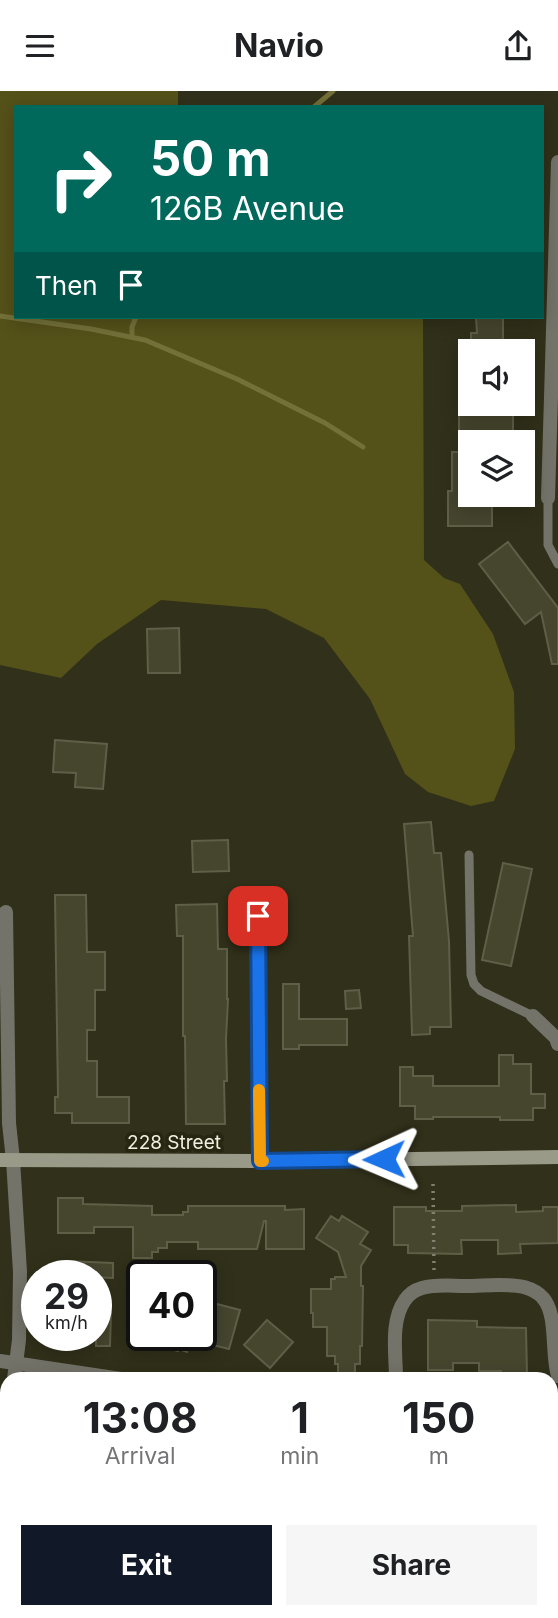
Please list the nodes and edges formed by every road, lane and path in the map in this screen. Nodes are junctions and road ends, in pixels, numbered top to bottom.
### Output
1 (558, 163) edge
2 (548, 498) joint
3 (558, 564) edge
4 (468, 855) dead end
5 (6, 912) dead end
6 (258, 916) dead end
7 (533, 1016) joint
8 (558, 1044) edge
9 (558, 1157) edge
10 (7, 1160) edge
11 (260, 1161) junction
12 (433, 1184) dead end
13 (434, 1286) junction
14 (0, 1361) edge
15 (16, 1363) junction
16 (15, 1372) edge
17 (75, 1372) edge
18 (396, 1372) edge
19 (557, 1372) edge

1 - 2 street
2 - 3 lane
4 - 7 lane
5 - 10 street
6 - 11 street
7 - 8 street
9 - 11 street, 228 Street
10 - 11 street, 228 Street
10 - 15 street
12 - 13 path
13 - 18 street
13 - 19 street
14 - 15 street
15 - 16 street
15 - 17 street

